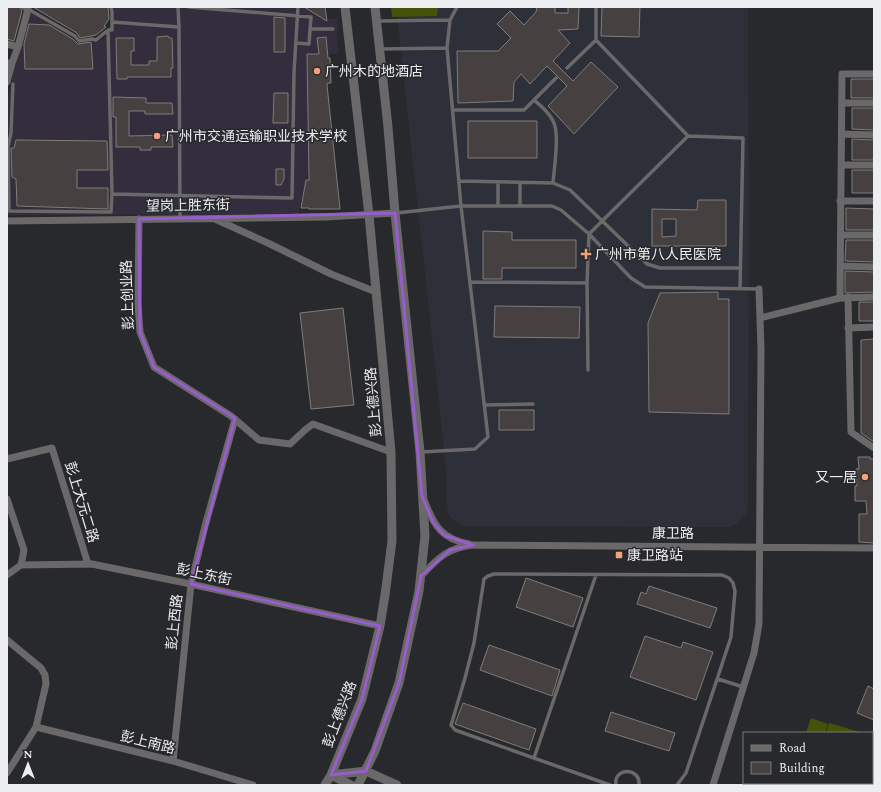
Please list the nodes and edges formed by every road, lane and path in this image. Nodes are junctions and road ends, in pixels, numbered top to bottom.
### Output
1 (111, 7) edge
2 (178, 7) edge
3 (189, 7) edge
4 (267, 7) edge
5 (298, 7) edge
6 (345, 7) edge
7 (375, 7) edge
8 (457, 7) edge
9 (596, 7) edge
10 (26, 8) edge
11 (267, 13) junction
12 (297, 16) junction
13 (450, 20) junction
14 (376, 21) junction
15 (112, 22) junction
16 (179, 27) junction
17 (310, 29) junction
18 (333, 29) dead end
19 (108, 30) junction
20 (596, 40) junction
21 (296, 43) junction
22 (7, 44) edge
23 (18, 46) junction
24 (447, 48) junction
25 (380, 49) junction
26 (9, 63) edge
27 (567, 68) dead end
28 (874, 74) edge
29 (556, 78) dead end
30 (10, 83) edge
31 (534, 100) junction
32 (842, 103) junction
33 (874, 103) edge
34 (453, 110) junction
35 (842, 134) junction
36 (874, 134) edge
37 (688, 136) junction
38 (842, 165) junction
39 (874, 165) edge
40 (459, 181) junction
41 (498, 182) junction
42 (520, 183) junction
43 (553, 183) junction
44 (112, 194) junction
45 (180, 196) junction
46 (840, 201) junction
47 (874, 201) edge
48 (498, 205) junction
49 (462, 206) junction
50 (520, 206) junction
51 (395, 213) junction
52 (369, 215) junction
53 (180, 218) junction
54 (213, 218) junction
55 (139, 219) junction
56 (7, 221) edge
57 (602, 222) junction
58 (589, 234) junction
59 (841, 235) junction
60 (874, 235) edge
61 (841, 266) junction
62 (874, 267) edge
63 (740, 268) junction
64 (470, 282) junction
65 (588, 283) junction
66 (740, 289) junction
67 (759, 290) joint
68 (376, 292) junction
69 (848, 297) junction
70 (874, 297) edge
71 (840, 298) junction
72 (760, 318) junction
73 (874, 327) edge
74 (848, 328) junction
75 (588, 370) dead end
76 (533, 404) dead end
77 (484, 405) junction
78 (235, 419) junction
79 (874, 448) edge
80 (391, 452) junction
81 (420, 452) junction
82 (7, 459) edge
83 (422, 496) junction
84 (7, 499) edge
85 (473, 545) junction
86 (760, 546) junction
87 (874, 548) edge
88 (88, 564) junction
89 (21, 565) junction
90 (9, 572) edge
91 (596, 575) junction
92 (421, 576) junction
93 (191, 584) junction
94 (380, 626) junction
95 (7, 640) edge
96 (718, 679) junction
97 (744, 687) junction
98 (36, 727) junction
99 (534, 758) junction
100 (172, 761) junction
101 (366, 771) junction
102 (7, 773) edge
103 (331, 775) junction
104 (254, 785) edge
105 (325, 785) edge
106 (351, 785) edge
107 (358, 785) edge
108 (397, 785) edge
109 (610, 785) edge
110 (616, 785) edge
111 (639, 785) edge
112 (677, 785) edge
113 (714, 785) edge

1 - 15 lane
2 - 16 lane
3 - 11 lane
4 - 11 lane
5 - 12 lane
6 - 52 street, 彭上德兴路
7 - 14 street
8 - 13 lane
9 - 20 lane
10 - 19 lane
10 - 23 street
11 - 12 lane
12 - 17 lane
12 - 21 lane
13 - 14 lane
13 - 24 lane
14 - 25 street
15 - 16 lane
15 - 19 lane
16 - 45 lane
17 - 18 lane
17 - 21 lane
19 - 44 lane
20 - 27 lane
20 - 37 lane
21 - 45 lane
22 - 23 street
23 - 26 street
24 - 25 lane
24 - 34 lane
25 - 51 street
26 - 30 street
28 - 32 street
29 - 31 lane
30 - 44 lane
31 - 34 lane
31 - 43 lane
32 - 33 street
32 - 35 street
34 - 40 lane
35 - 36 street
35 - 38 street
37 - 57 lane
37 - 63 lane
38 - 39 street
38 - 46 street
40 - 41 lane
40 - 49 lane
41 - 42 lane
41 - 48 lane
42 - 43 lane
42 - 50 lane
43 - 57 lane
44 - 45 lane
45 - 53 lane
46 - 47 street
46 - 59 street
48 - 49 lane
48 - 50 lane
49 - 51 lane
49 - 64 lane
50 - 58 lane
51 - 52 street, 望岗上胜东街
51 - 81 street
52 - 54 street, 望岗上胜东街
52 - 68 street, 彭上德兴路
53 - 54 street, 望岗上胜东街
53 - 55 street, 望岗上胜东街
54 - 68 street
55 - 56 street, 望岗上胜东街
55 - 78 street, 彭上创业路
57 - 58 lane
57 - 63 lane
58 - 65 lane
58 - 66 lane
59 - 60 street
59 - 61 street
61 - 62 street
61 - 71 street
63 - 66 lane
64 - 65 lane
64 - 77 lane
65 - 75 lane
66 - 67 lane
67 - 72 street
68 - 80 street, 彭上德兴路
69 - 70 street
69 - 71 street
69 - 74 street
71 - 72 street
72 - 86 street
73 - 74 street
74 - 79 street
76 - 77 lane
77 - 81 lane
78 - 80 street, 彭上创业路
78 - 93 street, 彭上西路
80 - 94 street, 彭上德兴路
81 - 83 street
82 - 88 street, 彭上大元二路
83 - 85 street
83 - 92 street
84 - 89 street
85 - 86 street, 康卫路
85 - 92 street
86 - 87 street, 康卫路
86 - 97 street
88 - 89 street, 彭上东街
88 - 93 street, 彭上东街
89 - 90 street
91 - 96 lane
91 - 99 lane
91 - 99 lane
92 - 101 street
93 - 94 street, 彭上东街
93 - 100 street, 彭上西路
94 - 103 street, 彭上德兴路
95 - 98 street
96 - 97 lane
96 - 112 lane
97 - 113 street
98 - 100 street, 彭上南路
98 - 102 street
99 - 109 lane
100 - 104 street, 彭上南路
101 - 103 street
101 - 107 street
101 - 108 street
103 - 105 street, 彭上德兴路
103 - 106 street
110 - 111 lane

